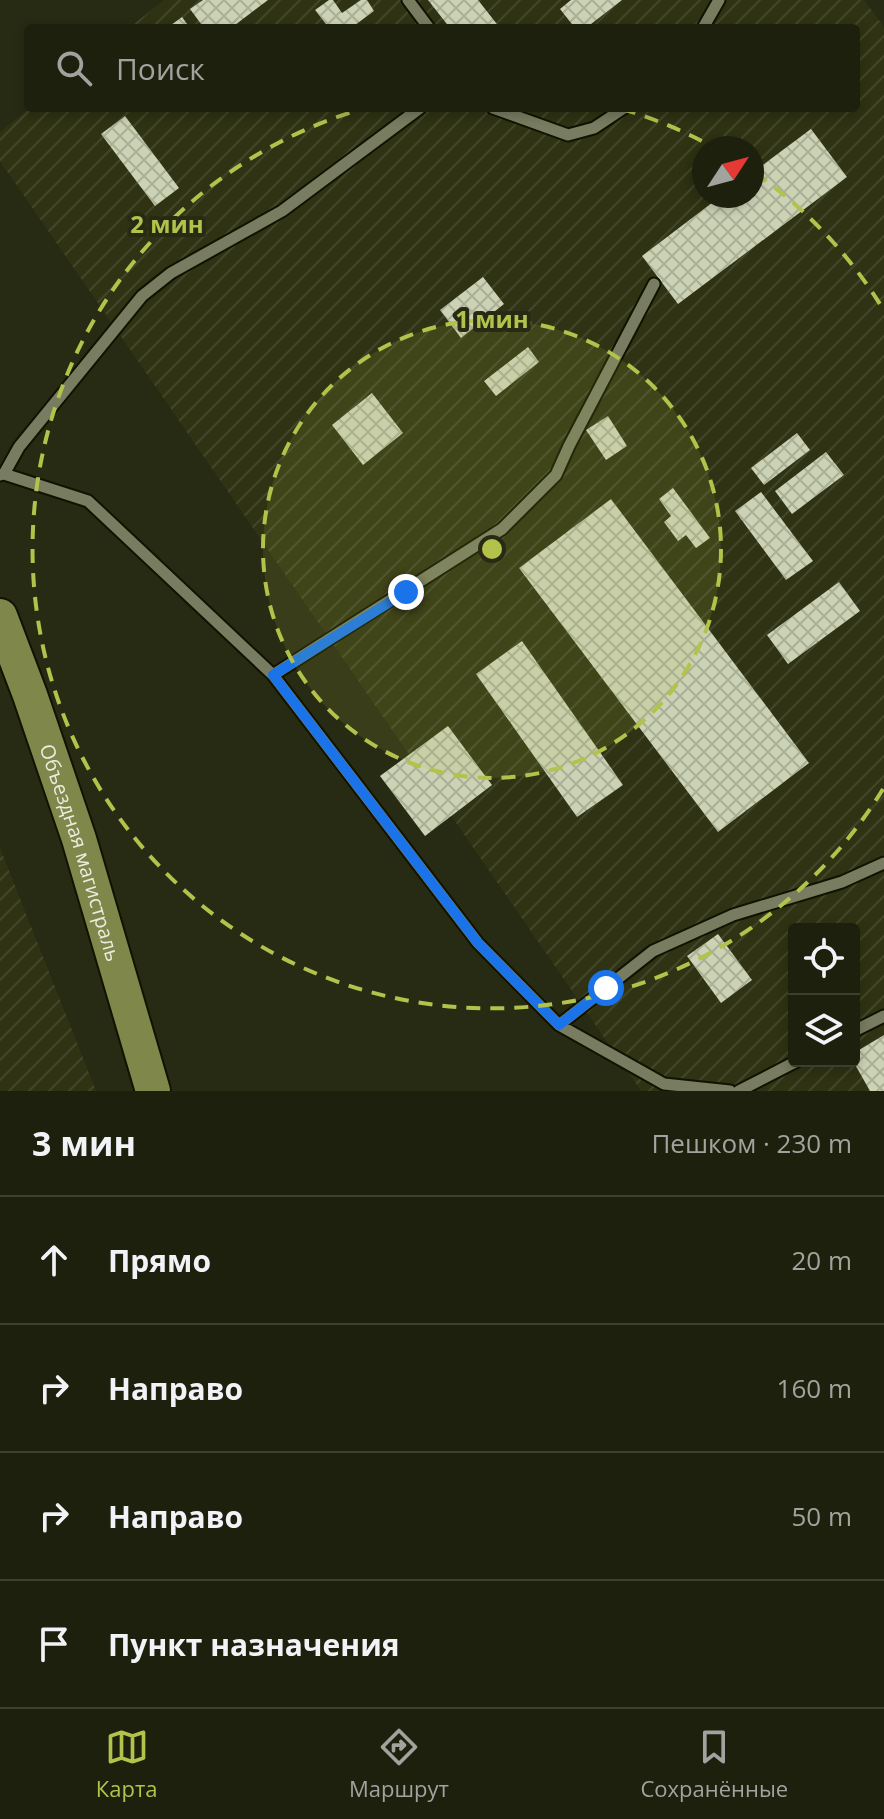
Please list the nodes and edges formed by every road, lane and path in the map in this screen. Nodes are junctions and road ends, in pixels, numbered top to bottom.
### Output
1 (408, 0) edge
2 (719, 0) edge
3 (426, 24) edge
4 (705, 24) edge
5 (415, 112) edge
6 (504, 112) edge
7 (618, 112) edge
8 (654, 284) dead end
9 (2, 474) edge
10 (0, 616) edge
11 (273, 675) junction
12 (884, 863) edge
13 (884, 1016) edge
14 (559, 1025) junction
15 (860, 1028) edge
16 (788, 1066) edge
17 (153, 1091) edge
18 (730, 1091) edge
19 (739, 1091) edge

1 - 3 lane
2 - 4 lane
5 - 9 lane
6 - 7 lane
8 - 11 lane
9 - 11 lane
10 - 17 main road, Объездная магистраль
11 - 14 lane
12 - 14 lane
13 - 15 lane
14 - 18 lane
16 - 19 lane

